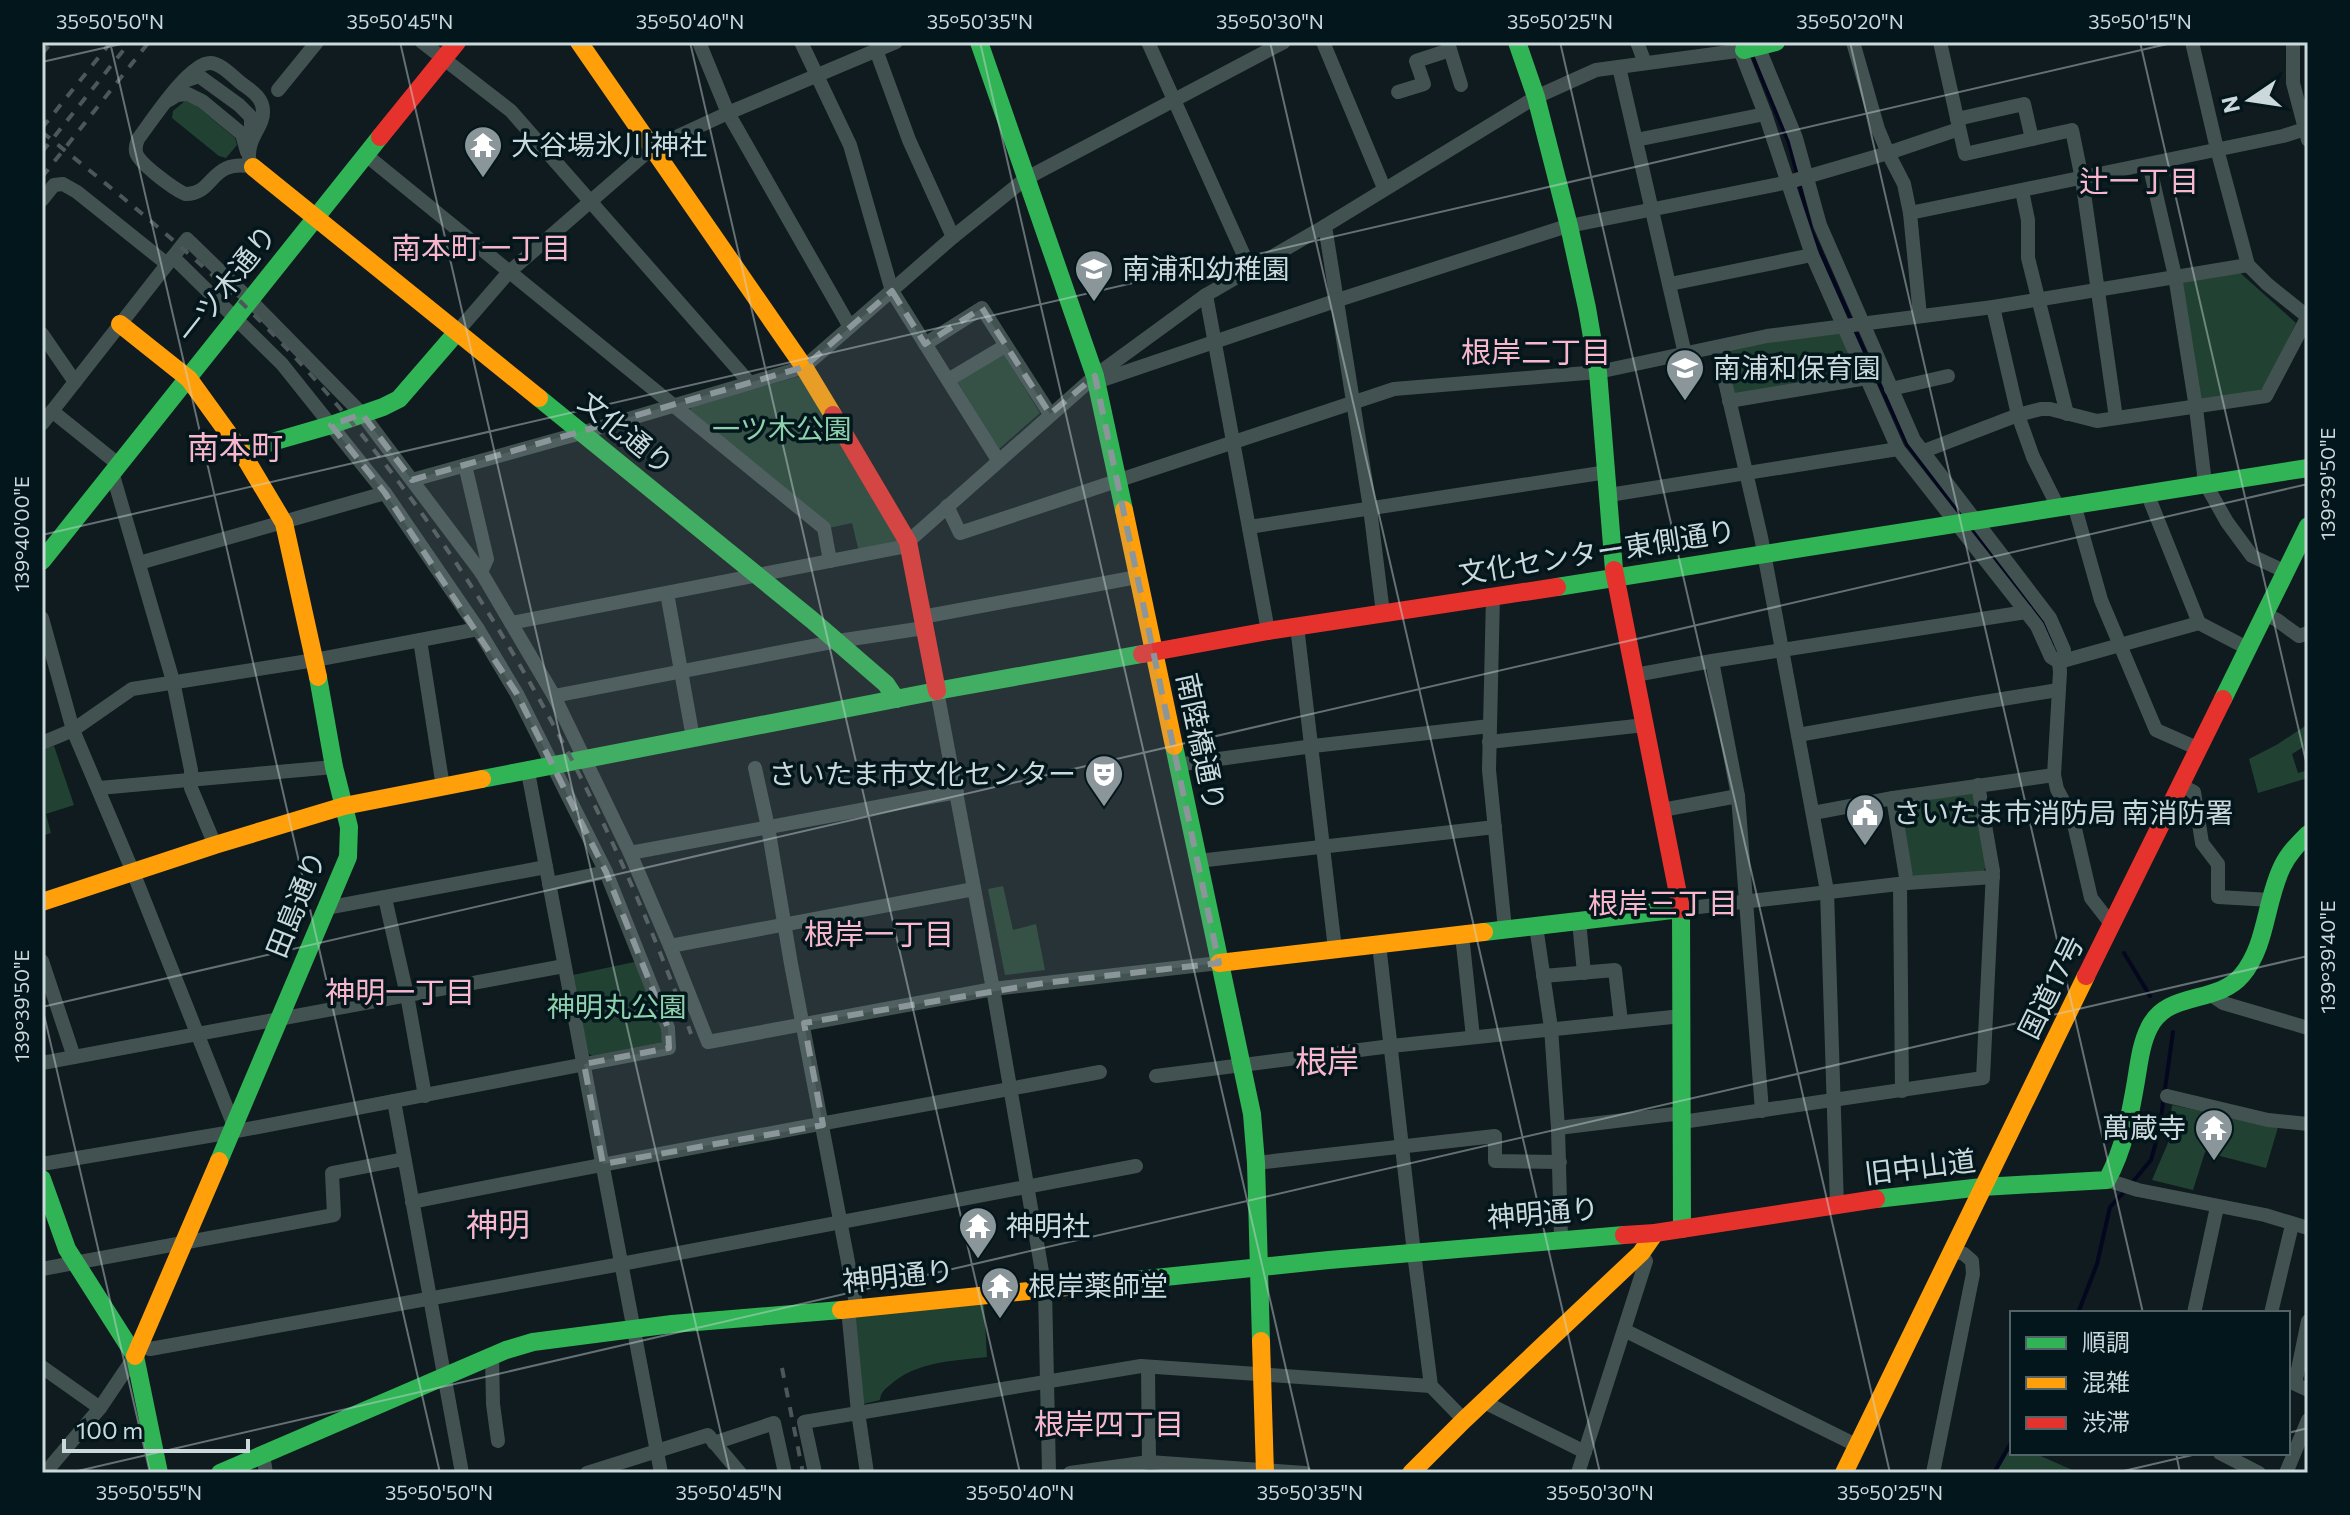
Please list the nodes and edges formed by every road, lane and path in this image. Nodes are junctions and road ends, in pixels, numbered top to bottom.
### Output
1 (317, 42) edge
2 (422, 42) edge
3 (457, 42) edge
4 (579, 42) edge
5 (699, 42) edge
6 (801, 42) edge
7 (979, 42) edge
8 (1148, 42) edge
9 (1284, 42) edge
10 (1323, 42) edge
11 (1517, 42) edge
12 (1637, 42) edge
13 (1853, 42) edge
14 (1940, 42) edge
15 (2192, 42) edge
16 (2293, 42) edge
17 (885, 45) edge
18 (1452, 45) edge
19 (1754, 47) edge
20 (445, 58) junction
21 (1645, 63) junction
22 (1619, 67) junction
23 (817, 75) junction
24 (1461, 85) dead end
25 (278, 90) dead end
26 (1398, 92) dead end
27 (1536, 97) junction
28 (167, 101) junction
29 (1173, 101) junction
30 (728, 113) junction
31 (1765, 114) junction
32 (1958, 124) junction
33 (2307, 133) edge
34 (2032, 139) junction
35 (1636, 140) junction
36 (652, 148) junction
37 (2217, 149) junction
38 (1888, 153) junction
39 (366, 155) junction
40 (251, 162) junction
41 (2149, 164) junction
42 (1025, 179) junction
43 (2082, 179) junction
44 (1798, 180) junction
45 (1384, 188) junction
46 (2022, 191) junction
47 (42, 200) edge
48 (591, 201) junction
49 (1653, 210) junction
50 (1910, 213) junction
51 (316, 216) junction
52 (1325, 226) junction
53 (1569, 226) junction
54 (953, 237) junction
55 (1812, 255) junction
56 (170, 260) junction
57 (2248, 265) junction
58 (1250, 269) junction
59 (508, 273) junction
60 (2175, 276) junction
61 (1670, 284) junction
62 (2098, 289) junction
63 (892, 291) junction
64 (1206, 295) junction
65 (249, 299) junction
66 (2039, 299) junction
67 (1338, 300) junction
68 (1993, 307) junction
69 (1920, 316) junction
70 (2308, 317) edge
71 (235, 319) junction
72 (120, 324) junction
73 (1854, 325) junction
74 (850, 327) junction
75 (457, 332) junction
76 (42, 334) edge
77 (1215, 343) junction
78 (925, 344) junction
79 (1005, 346) junction
80 (1717, 347) junction
81 (1685, 354) junction
82 (804, 367) junction
83 (1598, 372) junction
84 (1948, 376) dead end
85 (1867, 378) junction
86 (189, 379) junction
87 (1095, 379) junction
88 (948, 380) junction
89 (75, 382) junction
90 (749, 382) junction
91 (1891, 389) junction
92 (1729, 401) junction
93 (1353, 404) junction
94 (673, 405) junction
95 (2196, 408) junction
96 (52, 411) junction
97 (362, 414) junction
98 (1050, 414) junction
99 (2067, 414) junction
100 (2018, 415) junction
101 (2116, 418) junction
102 (42, 424) edge
103 (331, 425) junction
104 (581, 433) junction
105 (1234, 443) junction
106 (1898, 449) junction
107 (241, 451) junction
108 (1924, 451) junction
109 (998, 460) junction
110 (465, 465) junction
111 (115, 468) junction
112 (2308, 468) edge
113 (1607, 472) junction
114 (1746, 473) junction
115 (412, 480) junction
116 (1117, 481) junction
117 (2205, 483) junction
118 (385, 493) junction
119 (2147, 493) junction
120 (1609, 495) junction
121 (2066, 505) junction
122 (947, 506) junction
123 (1370, 508) junction
124 (1966, 522) junction
125 (284, 523) junction
126 (2308, 526) edge
127 (1249, 527) junction
128 (908, 542) junction
129 (1765, 555) junction
130 (42, 561) edge
131 (830, 561) junction
132 (139, 563) junction
133 (481, 572) junction
134 (2286, 572) junction
135 (759, 576) junction
136 (1137, 577) junction
137 (1615, 577) junction
138 (667, 593) junction
139 (1493, 596) junction
140 (2026, 612) junction
141 (1383, 613) junction
142 (2265, 614) junction
143 (42, 618) edge
144 (511, 623) junction
145 (923, 623) junction
146 (2199, 623) junction
147 (1297, 626) junction
148 (478, 629) junction
149 (1268, 631) junction
150 (2308, 633) edge
151 (420, 640) junction
152 (838, 641) junction
153 (2120, 644) junction
154 (2249, 649) junction
155 (1152, 651) junction
156 (1782, 651) junction
157 (315, 660) junction
158 (1712, 661) junction
159 (2061, 661) junction
160 (681, 672) junction
161 (1635, 675) junction
162 (173, 681) junction
163 (2058, 690) junction
164 (937, 691) junction
165 (554, 696) junction
166 (896, 699) junction
167 (1645, 725) junction
168 (1490, 726) junction
169 (73, 730) junction
170 (1798, 735) junction
171 (693, 738) junction
172 (1489, 742) junction
173 (42, 743) edge
174 (1313, 746) junction
175 (2199, 749) junction
176 (584, 759) junction
177 (1176, 765) junction
178 (554, 766) junction
179 (334, 767) junction
180 (755, 768) dead end
181 (528, 772) junction
182 (2054, 775) junction
183 (190, 778) junction
184 (1978, 785) junction
185 (2180, 785) junction
186 (443, 787) junction
187 (99, 788) junction
188 (957, 792) junction
189 (1738, 796) junction
190 (1893, 798) junction
191 (344, 806) junction
192 (1662, 810) junction
193 (1813, 813) junction
194 (768, 827) junction
195 (1495, 827) junction
196 (2308, 834) edge
197 (215, 845) junction
198 (1324, 848) junction
199 (630, 853) junction
200 (1198, 861) junction
201 (546, 867) junction
202 (133, 872) junction
203 (606, 872) junction
204 (1993, 877) junction
205 (1904, 883) junction
206 (549, 884) junction
207 (974, 889) junction
208 (1827, 891) junction
209 (385, 898) junction
210 (2271, 900) junction
211 (42, 902) edge
212 (1746, 902) junction
213 (326, 908) junction
214 (1681, 909) junction
215 (1579, 921) junction
216 (784, 924) junction
217 (2112, 925) junction
218 (1536, 926) junction
219 (1505, 929) junction
220 (1462, 935) junction
221 (1379, 944) junction
222 (670, 946) junction
223 (1335, 949) junction
224 (42, 961) edge
225 (1219, 963) junction
226 (564, 966) junction
227 (1584, 973) junction
228 (1543, 976) junction
229 (993, 989) junction
230 (407, 995) junction
231 (2211, 995) junction
232 (1682, 1016) junction
233 (280, 1018) junction
234 (1621, 1022) junction
235 (804, 1023) junction
236 (1551, 1028) junction
237 (2308, 1028) edge
238 (197, 1034) junction
239 (1473, 1037) junction
240 (1391, 1046) junction
241 (74, 1057) junction
242 (42, 1063) edge
243 (584, 1064) junction
244 (1241, 1065) junction
245 (1100, 1072) dead end
246 (1156, 1076) dead end
247 (1011, 1089) junction
248 (1902, 1091) junction
249 (425, 1096) junction
250 (2167, 1096) dead end
251 (394, 1101) junction
252 (1832, 1101) junction
253 (1762, 1111) junction
254 (1682, 1118) junction
255 (2308, 1124) edge
256 (823, 1125) junction
257 (1558, 1128) junction
258 (233, 1129) junction
259 (1402, 1146) junction
260 (404, 1159) junction
261 (1560, 1162) junction
262 (1256, 1163) junction
263 (42, 1164) edge
264 (603, 1164) junction
265 (1136, 1166) dead end
266 (42, 1179) edge
267 (2107, 1180) junction
268 (1028, 1186) junction
269 (1982, 1187) junction
270 (412, 1202) junction
271 (1837, 1206) junction
272 (2217, 1207) junction
273 (841, 1222) junction
274 (2292, 1225) junction
275 (2308, 1228) edge
276 (1682, 1229) junction
277 (1655, 1233) junction
278 (1561, 1240) junction
279 (187, 1242) junction
280 (1951, 1250) junction
281 (1414, 1253) junction
282 (1641, 1253) junction
283 (75, 1263) junction
284 (621, 1264) junction
285 (1259, 1268) junction
286 (42, 1269) edge
287 (1045, 1289) junction
288 (429, 1299) junction
289 (852, 1309) junction
290 (2194, 1311) edge
291 (2271, 1311) edge
292 (2308, 1321) edge
293 (633, 1330) junction
294 (1624, 1330) junction
295 (138, 1351) junction
296 (492, 1356) junction
297 (42, 1367) edge
298 (1148, 1367) junction
299 (1262, 1374) junction
300 (443, 1377) junction
301 (1047, 1382) junction
302 (1431, 1386) junction
303 (2308, 1390) edge
304 (1484, 1402) junction
305 (100, 1408) junction
306 (858, 1412) junction
307 (1464, 1420) junction
308 (2308, 1420) edge
309 (498, 1441) dead end
310 (714, 1443) junction
311 (1858, 1446) junction
312 (656, 1450) junction
313 (1585, 1452) junction
314 (2224, 1455) edge
315 (1149, 1462) junction
316 (264, 1464) edge
317 (1265, 1471) edge
318 (44, 1472) edge
319 (159, 1473) edge
320 (220, 1473) edge
321 (462, 1473) edge
322 (587, 1473) edge
323 (661, 1473) edge
324 (740, 1473) edge
325 (785, 1473) edge
326 (815, 1473) edge
327 (867, 1473) edge
328 (1049, 1473) edge
329 (1070, 1473) edge
330 (1305, 1473) edge
331 (1411, 1473) edge
332 (1578, 1473) edge
333 (1844, 1473) edge
334 (1933, 1473) edge
335 (2259, 1473) edge
336 (2286, 1473) edge

1 - 25 street
2 - 20 street
3 - 20 main road, 一ツ木通り
4 - 36 main road
5 - 30 street
6 - 23 street
7 - 42 main road, 南陸橋通り
8 - 29 street
9 - 29 street
10 - 45 street
11 - 27 main road
12 - 21 street
13 - 38 street
14 - 32 street
15 - 37 street
16 - 33 street
17 - 23 street
17 - 54 street
18 - 24 street
18 - 26 street
19 - 21 street
19 - 31 street
19 - 44 street
20 - 39 main road, 一ツ木通り
20 - 48 street
21 - 22 street
22 - 27 street
22 - 35 street
23 - 30 street
23 - 63 street
27 - 45 street
27 - 53 main road
28 - 40 street
28 - 40 street
28 - 40 street
29 - 42 street
29 - 58 street
30 - 36 street
30 - 74 street
31 - 35 street
31 - 44 street
32 - 34 street
32 - 34 street
32 - 38 street
33 - 37 street
34 - 43 street
35 - 49 street
36 - 48 street
36 - 82 main road
37 - 41 street
37 - 57 street
38 - 44 street
38 - 50 street
39 - 51 main road, 一ツ木通り
39 - 59 street
40 - 51 main road, 文化通り
41 - 43 street
41 - 60 street
42 - 54 street
42 - 87 main road, 南陸橋通り
43 - 46 street
43 - 62 street
44 - 49 street
44 - 55 street
44 - 73 street
45 - 52 street
46 - 50 street
46 - 66 street
47 - 56 street
48 - 59 street
48 - 90 street
49 - 53 street
49 - 61 street
50 - 69 street
51 - 65 main road, 一ツ木通り
51 - 75 main road, 文化通り
52 - 58 street
52 - 67 street
53 - 67 street
53 - 83 main road
54 - 63 street
55 - 61 street
55 - 73 street
56 - 65 street
56 - 71 street
56 - 72 street
57 - 60 street
57 - 70 street
58 - 64 street
59 - 75 street
59 - 94 street
60 - 62 street
60 - 95 street
61 - 81 street
62 - 66 street
62 - 101 street
63 - 74 street
63 - 78 street
64 - 77 street
64 - 87 street
65 - 71 main road, 一ツ木通り
65 - 97 street
66 - 68 street
66 - 99 street
67 - 77 street
67 - 93 street
68 - 69 street
68 - 100 street
69 - 73 street
70 - 95 street
71 - 86 main road, 一ツ木通り
71 - 103 street
72 - 86 main road, 田島通り
72 - 89 street
73 - 80 street
73 - 85 street
73 - 91 street
74 - 82 street
75 - 97 main road
75 - 104 main road, 文化通り
76 - 89 street
77 - 87 street
77 - 105 street
78 - 79 street
78 - 88 street
79 - 88 street
79 - 98 street
80 - 81 street
80 - 92 street
81 - 83 street
82 - 90 street
82 - 128 main road
83 - 93 street
83 - 113 main road
84 - 91 street
85 - 92 street
85 - 106 street
86 - 107 main road, 田島通り
86 - 111 main road, 一ツ木通り
87 - 98 street
87 - 116 main road, 南陸橋通り
88 - 109 street
89 - 96 street
90 - 94 street
91 - 108 street
92 - 114 street
93 - 105 street
93 - 123 street
94 - 104 street
94 - 131 street
95 - 101 street
95 - 117 street
96 - 102 street
96 - 111 street
97 - 103 main road
97 - 115 street
98 - 109 street
99 - 100 street
99 - 101 street
100 - 108 street
100 - 121 street
103 - 107 main road
103 - 118 street
104 - 110 street
104 - 135 main road, 文化通り
105 - 116 street
105 - 127 street
106 - 114 street
106 - 124 street
107 - 125 main road, 田島通り
108 - 124 street
109 - 122 street
110 - 115 street
110 - 133 street
111 - 130 main road, 一ツ木通り
111 - 132 street
112 - 117 main road, 文化センター東側通り
113 - 120 main road
113 - 123 street
114 - 120 street
114 - 129 street
115 - 133 street
116 - 122 street
116 - 136 main road, 南陸橋通り
117 - 119 main road, 文化センター東側通り
117 - 134 street
118 - 125 street
118 - 148 street
119 - 121 main road, 文化センター東側通り
119 - 146 street
120 - 137 main road
121 - 124 main road, 文化センター東側通り
121 - 153 street
122 - 128 street
123 - 127 street
123 - 141 street
124 - 129 main road, 文化センター東側通り
124 - 140 street
124 - 159 street
125 - 132 street
125 - 157 main road, 田島通り
126 - 134 main road, 国道17号
127 - 149 street
128 - 131 street
128 - 145 main road
129 - 137 main road, 文化センター東側通り
129 - 156 street
131 - 135 street
132 - 162 street
133 - 144 street
134 - 142 main road, 国道17号
135 - 138 street
135 - 152 main road, 文化通り
136 - 145 street
136 - 155 main road, 南陸橋通り
137 - 139 main road, 文化センター東側通り
137 - 161 main road
138 - 144 street
138 - 160 street
139 - 141 main road, 文化センター東側通り
139 - 168 street
140 - 156 street
140 - 159 street
141 - 147 main road, 文化センター東側通り
142 - 150 street
142 - 154 main road, 国道17号
143 - 169 street
144 - 165 street
145 - 152 street
145 - 164 main road
146 - 153 street
146 - 154 street
147 - 149 main road, 文化センター東側通り
147 - 174 street
148 - 151 street
148 - 178 street
149 - 155 main road, 文化センター東側通り
151 - 157 street
151 - 186 street
152 - 160 street
152 - 166 main road, 文化通り
153 - 159 street
153 - 175 street
154 - 175 main road, 国道17号
155 - 164 main road, 文化センター東側通り
155 - 177 main road, 南陸橋通り
156 - 158 street
156 - 170 street
157 - 162 street
157 - 179 main road, 田島通り
158 - 161 street
158 - 189 street
159 - 163 street
160 - 165 street
160 - 171 street
161 - 167 main road
162 - 169 street
162 - 183 street
163 - 170 street
163 - 182 street
164 - 166 main road, 文化センター東側通り
164 - 188 street
165 - 176 street
166 - 171 main road, 文化センター東側通り
167 - 172 street
167 - 192 main road
168 - 172 street
168 - 174 street
169 - 173 street
169 - 187 street
170 - 193 street
171 - 176 main road, 文化センター東側通り
172 - 195 street
174 - 177 street
174 - 198 street
175 - 185 main road, 国道17号
176 - 178 main road, 文化センター東側通り
176 - 199 street
177 - 200 main road, 南陸橋通り
178 - 181 main road, 文化センター東側通り
178 - 203 street
179 - 183 street
179 - 191 main road, 田島通り
180 - 194 street
181 - 186 main road, 文化センター東側通り
181 - 201 street
182 - 184 street
182 - 217 street
183 - 187 street
183 - 197 street
184 - 190 street
184 - 204 street
185 - 210 street
185 - 217 main road, 国道17号
186 - 191 main road, 文化センター東側通り
187 - 202 street
188 - 194 street
188 - 207 street
189 - 192 street
189 - 212 street
190 - 193 street
190 - 205 street
191 - 197 main road, 文化センター東側通り
191 - 213 main road, 田島通り
192 - 214 main road
193 - 208 street
194 - 199 street
194 - 216 street
195 - 198 street
195 - 219 street
196 - 210 main road
197 - 202 main road, 文化センター東側通り
198 - 200 street
198 - 223 street
199 - 222 street
200 - 225 main road, 南陸橋通り
201 - 206 street
201 - 209 street
202 - 211 main road, 文化センター東側通り
202 - 238 street
203 - 206 street
203 - 243 street
204 - 205 street
204 - 248 street
205 - 208 street
205 - 248 street
206 - 226 street
207 - 216 street
207 - 229 street
208 - 212 street
208 - 252 street
209 - 213 street
209 - 230 street
210 - 231 main road
212 - 214 street
212 - 253 street
213 - 233 main road, 田島通り
214 - 215 main road
214 - 232 main road
215 - 218 main road
215 - 227 street
216 - 222 street
216 - 235 street
217 - 269 main road, 国道17号
218 - 219 main road
218 - 228 street
219 - 220 main road
220 - 221 main road
220 - 239 street
221 - 223 main road
221 - 240 street
222 - 235 street
223 - 225 main road
224 - 241 street
225 - 229 street
225 - 244 main road, 南陸橋通り
226 - 230 street
226 - 243 street
227 - 228 street
227 - 234 street
228 - 236 street
229 - 235 street
229 - 247 street
230 - 233 street
230 - 249 street
231 - 237 street
231 - 267 main road
232 - 234 street
232 - 254 main road
233 - 238 street
233 - 258 main road, 田島通り
234 - 236 street
235 - 256 street
236 - 239 street
236 - 257 street
238 - 241 street
238 - 258 street
239 - 240 street
240 - 244 street
240 - 259 street
241 - 242 street
243 - 249 street
243 - 264 street
244 - 246 street
244 - 262 main road, 南陸橋通り
245 - 247 street
247 - 256 street
247 - 268 street
248 - 252 street
249 - 251 street
250 - 255 street
251 - 258 street
251 - 260 street
252 - 253 street
252 - 271 street
253 - 254 street
254 - 257 street
254 - 276 main road
256 - 264 street
256 - 273 street
257 - 261 street
258 - 263 street
258 - 279 main road, 田島通り
259 - 261 street
259 - 262 street
259 - 281 street
260 - 270 street
260 - 279 street
261 - 278 street
262 - 285 main road, 南陸橋通り
264 - 270 street
264 - 284 street
265 - 268 street
266 - 283 main road
267 - 269 main road, 旧中山道
267 - 272 street
268 - 273 street
268 - 287 street
269 - 271 main road, 旧中山道
269 - 280 main road, 国道17号
270 - 288 street
271 - 276 main road, 旧中山道
272 - 274 street
272 - 290 street
273 - 284 street
273 - 289 street
274 - 275 street
274 - 291 street
276 - 277 main road, 旧中山道
277 - 278 main road, 神明通り
277 - 282 main road
278 - 281 main road, 神明通り
279 - 283 street
279 - 295 main road, 田島通り
280 - 311 main road, 国道17号
280 - 334 street
281 - 285 main road, 神明通り
281 - 302 street
282 - 294 street
282 - 304 main road
283 - 286 street
283 - 295 main road
284 - 288 street
284 - 293 street
285 - 287 main road, 神明通り
285 - 299 main road, 南陸橋通り
287 - 289 main road, 神明通り
287 - 301 street
288 - 295 street
288 - 300 street
289 - 293 main road, 神明通り
289 - 306 street
292 - 303 street
293 - 296 main road, 神明通り
293 - 312 street
294 - 311 street
294 - 313 street
295 - 305 street
295 - 319 main road
296 - 300 main road, 神明通り
296 - 309 street
297 - 305 street
298 - 299 street
298 - 301 street
298 - 315 street
299 - 302 street
299 - 317 main road, 南陸橋通り
300 - 316 main road, 神明通り
300 - 321 street
301 - 306 street
301 - 328 street
302 - 307 street
304 - 307 main road
304 - 313 street
305 - 318 street
306 - 326 street
306 - 327 street
307 - 331 main road
308 - 336 street
310 - 312 street
310 - 324 street
310 - 325 street
311 - 333 main road, 国道17号
312 - 322 street
312 - 323 street
313 - 332 street
314 - 335 street
315 - 317 street
315 - 329 street
316 - 320 main road, 神明通り
317 - 330 street

